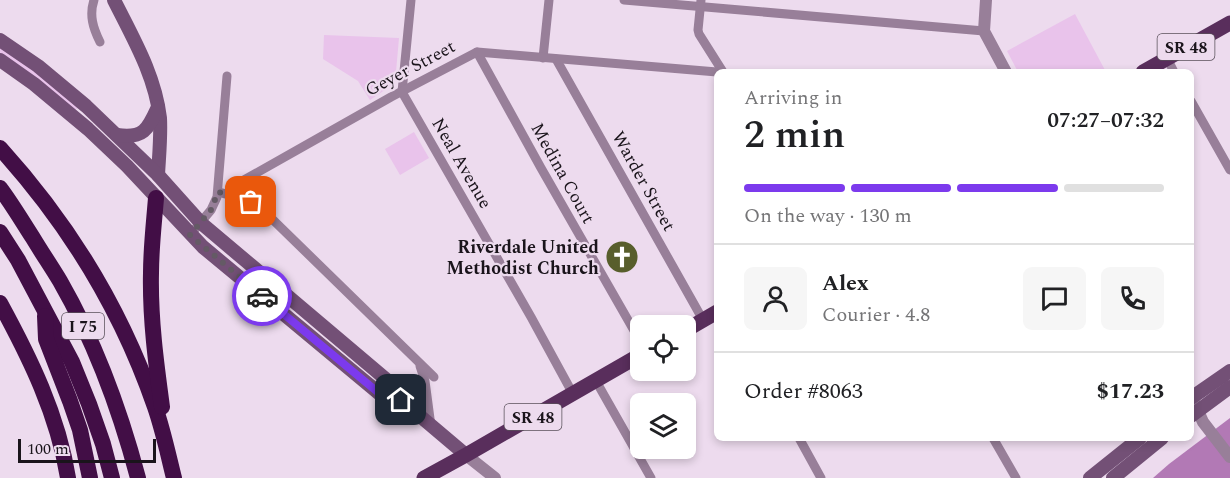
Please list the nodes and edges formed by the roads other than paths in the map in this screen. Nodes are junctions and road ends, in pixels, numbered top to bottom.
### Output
1 (94, 0) edge
2 (114, 0) edge
3 (411, 0) edge
4 (549, 0) edge
5 (624, 0) edge
6 (986, 0) edge
7 (701, 3) edge
8 (1230, 23) edge
9 (984, 31) junction
10 (0, 40) edge
11 (100, 42) dead end
12 (477, 52) junction
13 (543, 58) junction
14 (556, 59) junction
15 (0, 60) edge
16 (1171, 65) edge
17 (721, 69) edge
18 (1004, 69) edge
19 (1155, 69) edge
20 (714, 72) edge
21 (227, 76) dead end
22 (402, 92) junction
23 (1194, 106) edge
24 (158, 107) junction
25 (117, 135) junction
26 (0, 148) edge
27 (1230, 170) edge
28 (159, 175) junction
29 (244, 180) dead end
30 (0, 188) edge
31 (218, 192) junction
32 (156, 198) junction
33 (201, 224) junction
34 (0, 232) edge
35 (190, 235) junction
36 (0, 303) edge
37 (44, 309) junction
38 (710, 316) edge
39 (630, 324) edge
40 (696, 324) edge
41 (418, 361) junction
42 (630, 362) edge
43 (1230, 371) edge
44 (434, 377) dead end
45 (596, 381) junction
46 (1230, 387) edge
47 (573, 394) junction
48 (401, 400) junction
49 (1194, 407) edge
50 (431, 426) junction
51 (164, 438) junction
52 (801, 441) edge
53 (995, 441) edge
54 (1136, 441) edge
55 (1158, 441) edge
56 (466, 455) junction
57 (1230, 458) edge
58 (68, 478) edge
59 (90, 478) edge
60 (112, 478) edge
61 (138, 478) edge
62 (174, 478) edge
63 (424, 478) edge
64 (495, 478) edge
65 (651, 478) edge
66 (821, 478) edge
67 (1016, 478) edge
68 (1090, 478) edge
69 (1113, 478) edge

1 - 11 street
2 - 24 main road
3 - 22 street
4 - 13 street
5 - 7 street
6 - 9 street
7 - 9 street
7 - 17 street
8 - 16 main road, SR 48
9 - 18 street
10 - 25 main road
12 - 13 street, Geyer Street
12 - 22 street, Geyer Street
12 - 39 street, Medina Court
13 - 14 street, Geyer Street
14 - 20 street, Geyer Street
14 - 38 street, Warder Street
15 - 32 main road
16 - 19 main road, SR 48
21 - 31 street
22 - 29 street, Geyer Street
22 - 47 street, Neal Avenue
23 - 27 street
24 - 25 main road
24 - 28 main road
25 - 28 main road
26 - 51 highway
28 - 32 street
28 - 33 main road
30 - 61 highway, I 75
31 - 33 street
31 - 41 street
32 - 35 main road
32 - 51 highway
33 - 35 street
33 - 48 main road
34 - 37 highway, I 75
35 - 48 main road
36 - 58 highway
37 - 59 highway
37 - 60 highway, I 75
38 - 40 main road
41 - 44 street
41 - 50 street
42 - 45 main road, SR 48
43 - 49 main road
45 - 47 main road, SR 48
45 - 65 street
46 - 49 main road
47 - 56 main road, SR 48
48 - 50 main road
49 - 57 street
50 - 56 main road
51 - 62 highway
52 - 66 street
53 - 67 street
54 - 68 main road
55 - 69 main road
56 - 63 main road, SR 48
56 - 64 street

